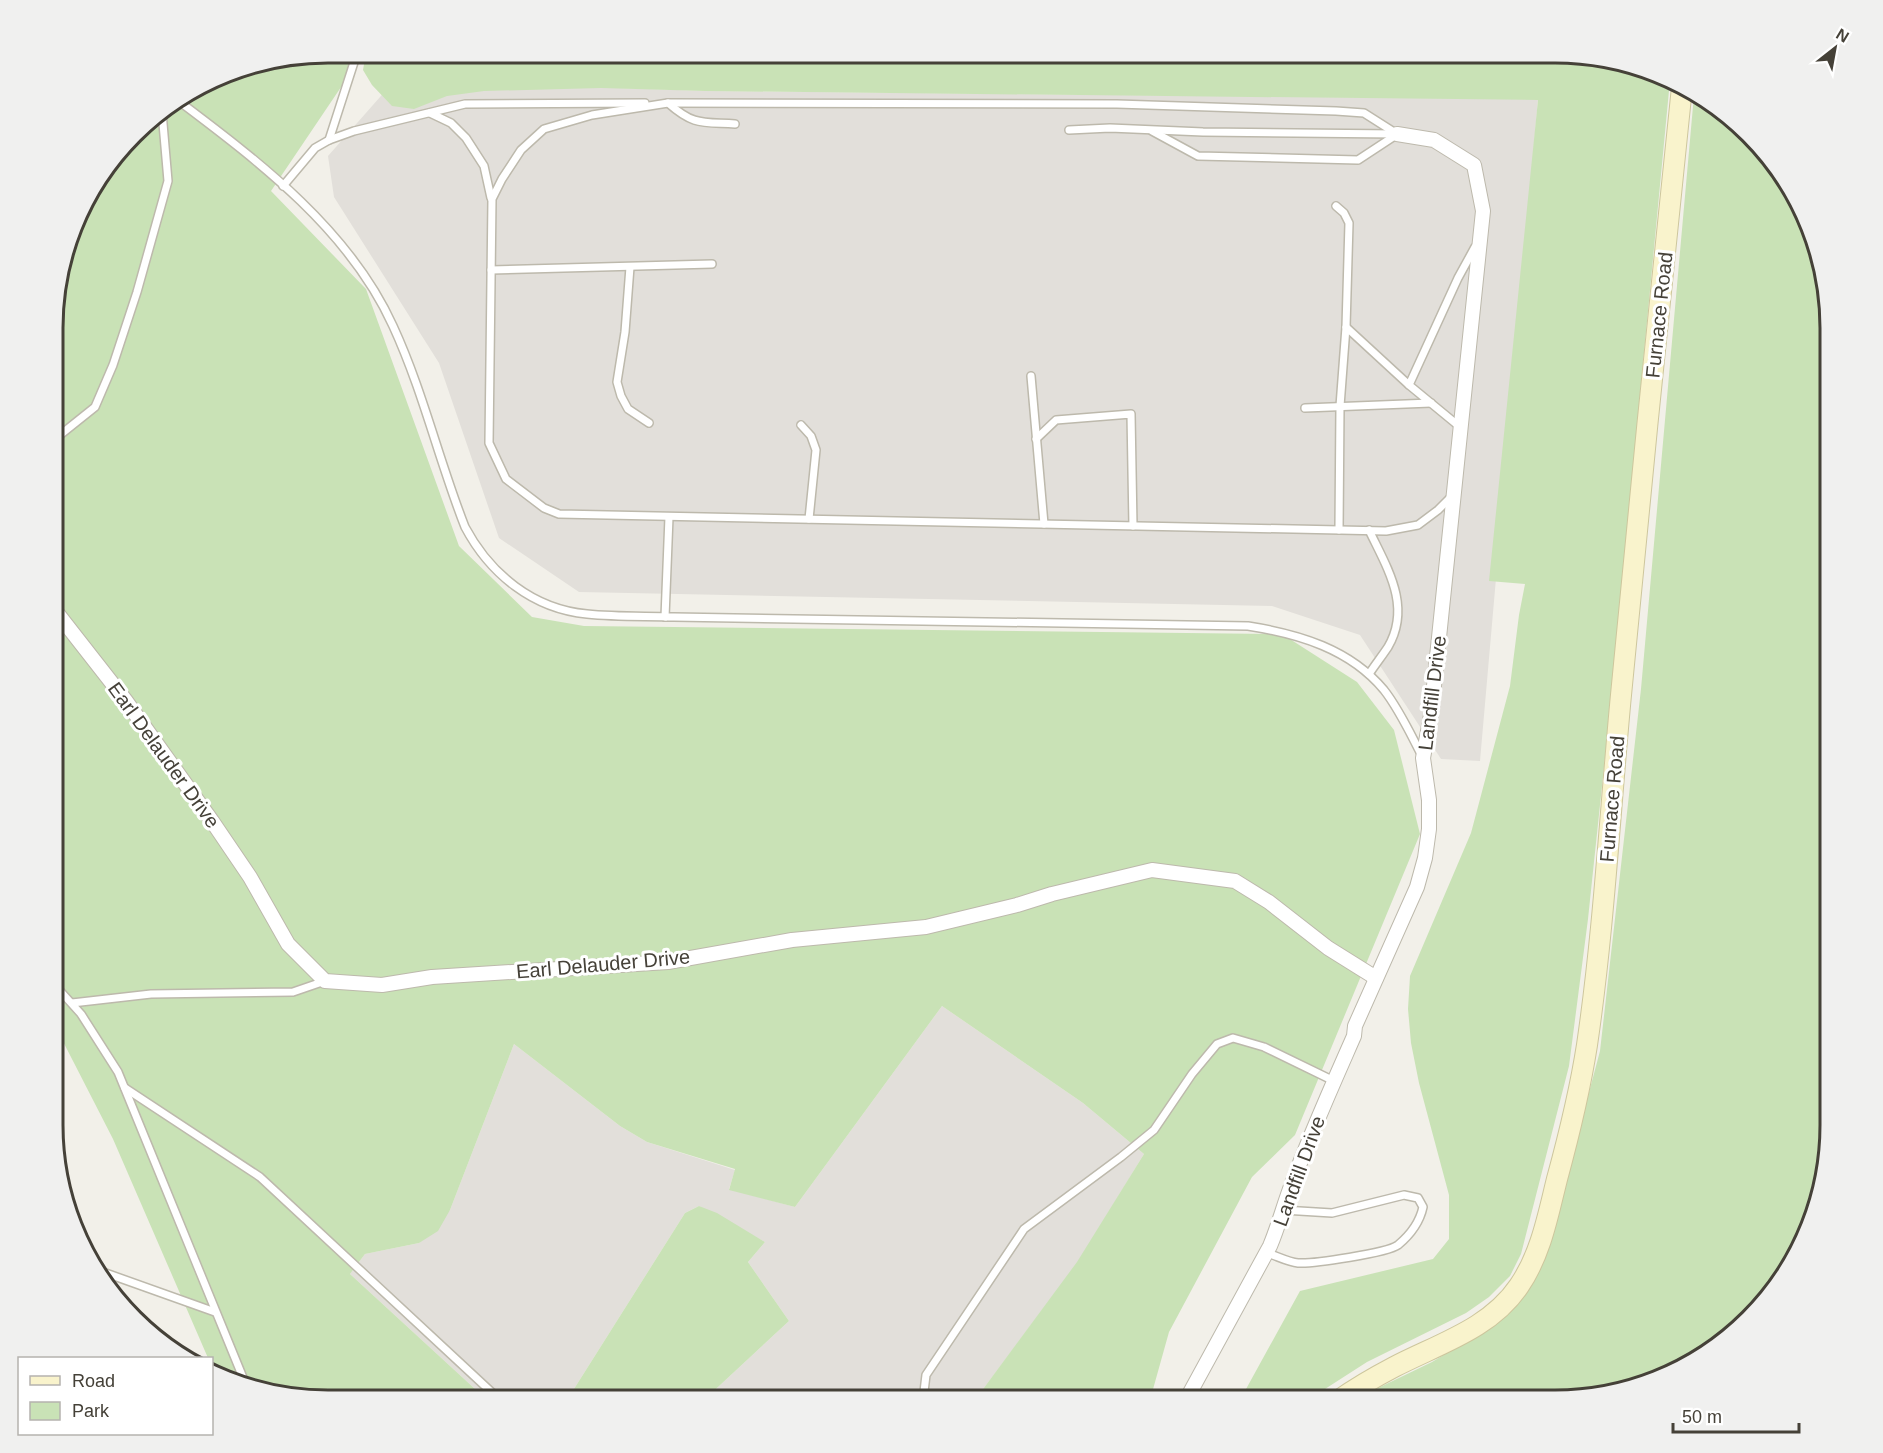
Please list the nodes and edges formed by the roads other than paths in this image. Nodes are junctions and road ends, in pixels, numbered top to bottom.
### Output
1 (354, 63) edge
2 (1681, 95) edge
3 (668, 103) junction
4 (185, 106) edge
5 (430, 113) junction
6 (163, 121) edge
7 (735, 124) dead end
8 (1069, 130) dead end
9 (1149, 130) junction
10 (1397, 134) junction
11 (329, 140) junction
12 (283, 186) junction
13 (492, 199) junction
14 (1335, 206) dead end
15 (1481, 237) junction
16 (712, 264) dead end
17 (630, 267) junction
18 (491, 270) junction
19 (1346, 327) junction
20 (1031, 376) dead end
21 (1408, 385) junction
22 (1431, 403) junction
23 (1340, 406) junction
24 (1305, 408) dead end
25 (649, 423) dead end
26 (801, 424) dead end
27 (1462, 429) junction
28 (63, 433) edge
29 (1036, 439) junction
30 (1455, 493) junction
31 (669, 517) junction
32 (809, 519) junction
33 (1044, 524) junction
34 (1133, 526) junction
35 (1339, 530) junction
36 (1369, 530) junction
37 (665, 617) junction
38 (63, 620) edge
39 (1369, 674) junction
40 (1423, 758) junction
41 (1376, 978) junction
42 (325, 981) junction
43 (63, 994) edge
44 (72, 1003) junction
45 (1334, 1081) junction
46 (124, 1088) junction
47 (1283, 1210) junction
48 (1267, 1253) junction
49 (110, 1274) edge
50 (215, 1312) junction
51 (242, 1376) edge
52 (489, 1390) edge
53 (925, 1390) edge
54 (1192, 1390) edge
55 (1354, 1390) edge

1 - 11 lane
2 - 55 main road, Furnace Road
3 - 5 lane
3 - 7 lane
3 - 10 lane
3 - 13 lane
4 - 12 lane
5 - 11 lane
5 - 13 lane
6 - 28 lane
8 - 9 lane
9 - 10 lane
9 - 10 lane
10 - 15 street, Landfill Drive
11 - 12 lane
12 - 37 lane
13 - 18 lane
14 - 19 lane
15 - 21 lane
15 - 27 street, Landfill Drive
16 - 17 lane
17 - 18 lane
17 - 25 lane
18 - 31 lane
19 - 21 lane
19 - 23 lane
20 - 29 lane
21 - 22 lane
22 - 23 lane
22 - 27 lane
23 - 24 lane
23 - 35 lane
26 - 32 lane
27 - 30 street, Landfill Drive
29 - 33 lane
29 - 34 lane
30 - 36 lane
30 - 40 street, Landfill Drive
31 - 32 lane
31 - 37 lane
32 - 33 lane
33 - 34 lane
34 - 35 lane
35 - 36 lane
36 - 39 lane
37 - 39 lane
38 - 42 street, Earl Delauder Drive
39 - 40 lane
40 - 41 street, Landfill Drive
41 - 42 street, Earl Delauder Drive
41 - 45 street, Landfill Drive
42 - 44 lane
43 - 44 lane
44 - 46 lane
45 - 47 street, Landfill Drive
45 - 53 lane
46 - 50 lane
46 - 52 lane
47 - 48 street, Landfill Drive
47 - 48 lane
48 - 54 street, Landfill Drive
49 - 50 lane
50 - 51 lane

